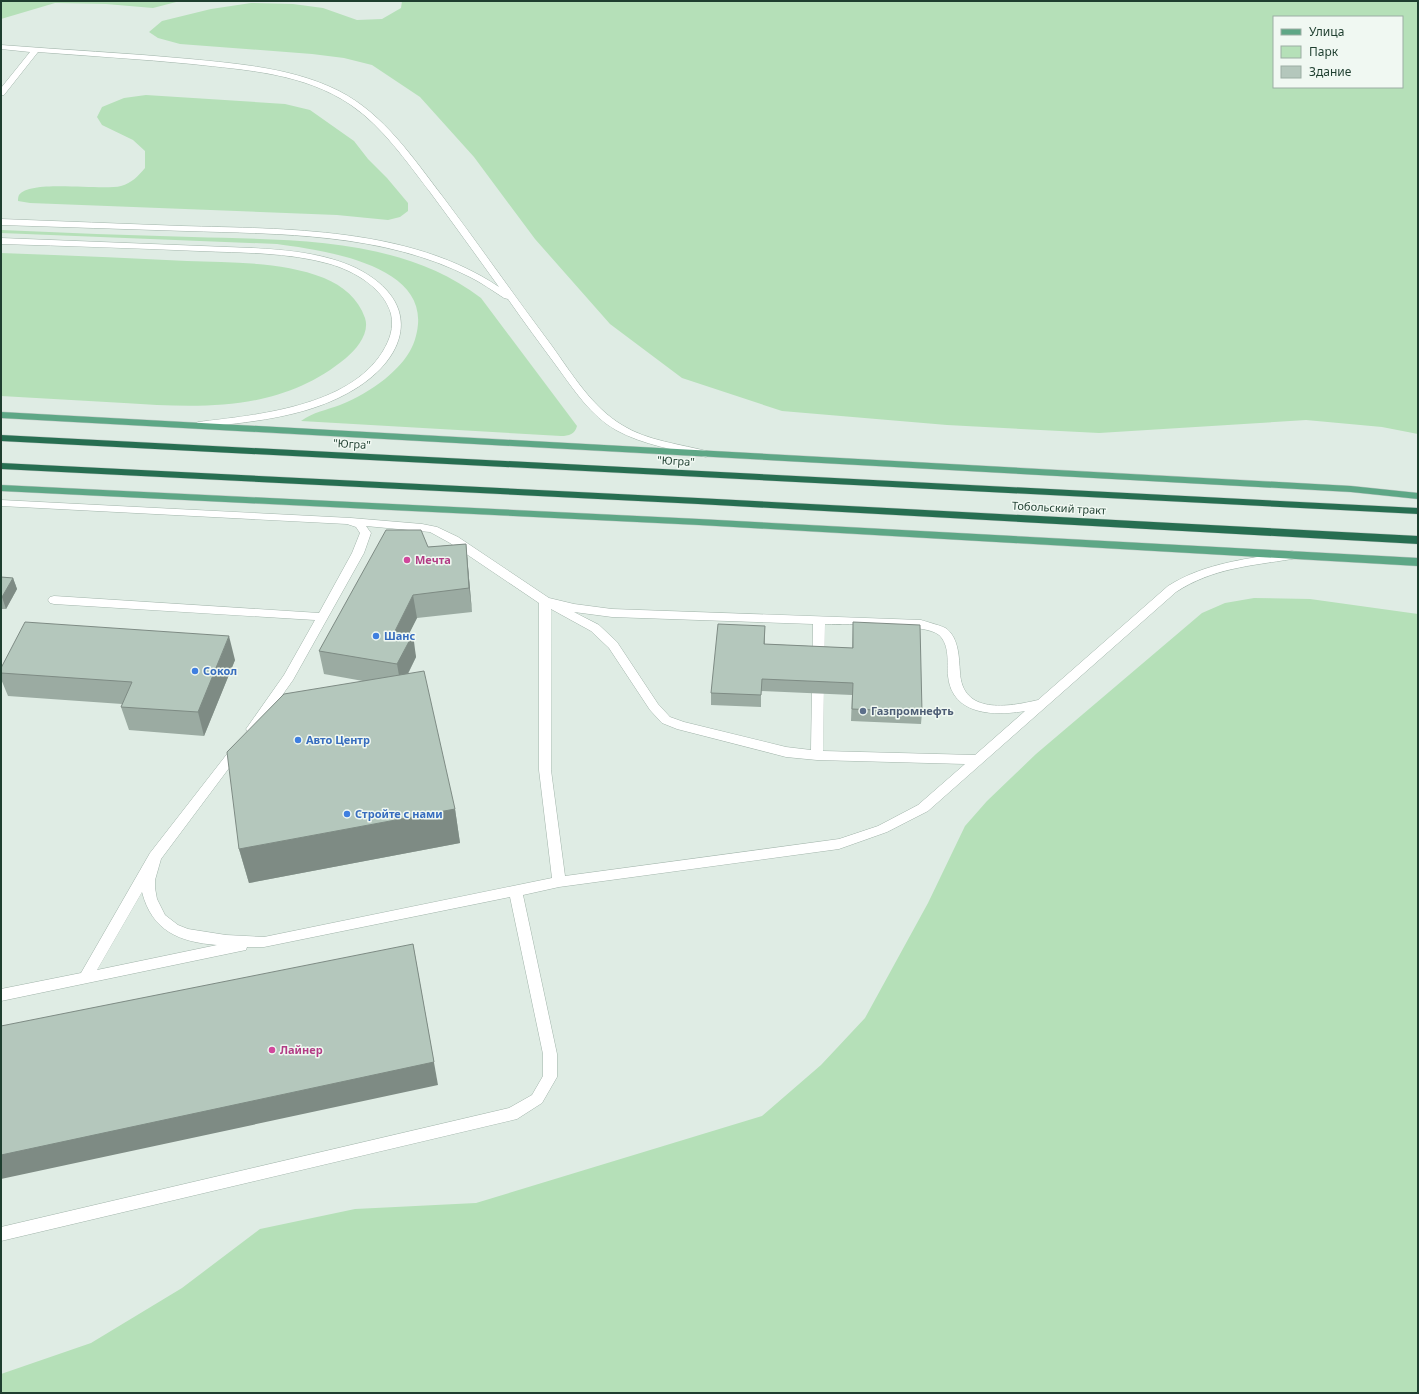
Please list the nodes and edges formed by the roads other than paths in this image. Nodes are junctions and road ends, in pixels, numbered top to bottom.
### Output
1 (1, 47) edge
2 (36, 50) junction
3 (1, 93) edge
4 (1, 222) edge
5 (1, 241) edge
6 (512, 299) junction
7 (1, 415) edge
8 (1, 420) edge
9 (79, 420) junction
10 (198, 425) junction
11 (1, 438) edge
12 (706, 454) junction
13 (1, 466) edge
14 (702, 474) joint
15 (1, 488) edge
16 (1418, 496) edge
17 (1, 503) edge
18 (1418, 511) edge
19 (351, 521) junction
20 (1418, 540) edge
21 (1292, 555) junction
22 (1418, 562) edge
23 (54, 600) dead end
24 (545, 601) junction
25 (322, 617) junction
26 (819, 620) junction
27 (1041, 704) junction
28 (817, 755) junction
29 (978, 760) junction
30 (155, 857) junction
31 (559, 882) junction
32 (515, 890) junction
33 (264, 942) junction
34 (85, 978) junction
35 (1, 995) edge
36 (1, 1234) edge

1 - 2 lane
2 - 3 lane
2 - 6 lane
4 - 6 lane
5 - 10 lane
6 - 12 lane
7 - 9 main road
8 - 9 main road
9 - 10 main road
10 - 12 main road
11 - 14 highway, "Югра"
12 - 16 main road
13 - 20 highway, Тобольский тракт
14 - 18 highway, Тобольский тракт
15 - 21 main road
17 - 19 lane
19 - 24 lane
19 - 25 lane
21 - 22 main road
21 - 27 lane
23 - 25 lane
24 - 26 lane
24 - 28 lane
24 - 31 lane
25 - 30 lane
26 - 27 lane
26 - 28 lane
27 - 29 lane
28 - 29 lane
29 - 31 lane
30 - 33 lane
30 - 34 lane
31 - 32 lane
32 - 33 lane
32 - 36 lane
33 - 34 lane
34 - 35 lane

